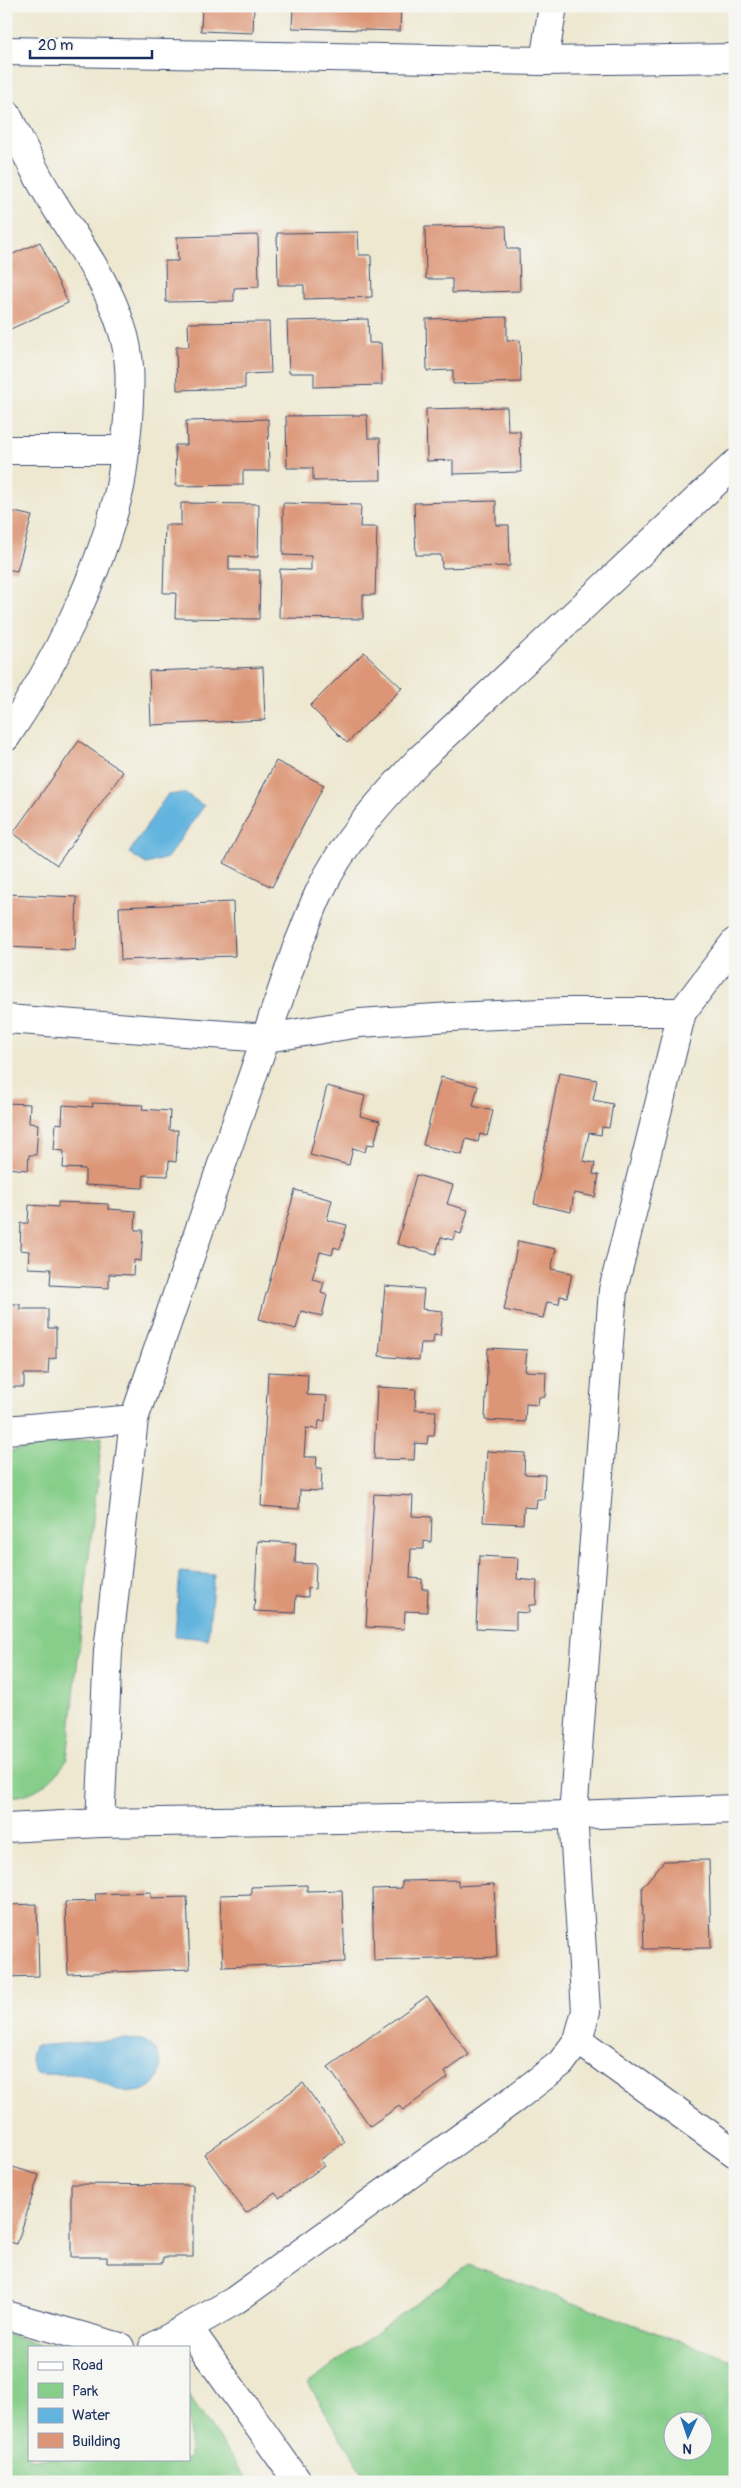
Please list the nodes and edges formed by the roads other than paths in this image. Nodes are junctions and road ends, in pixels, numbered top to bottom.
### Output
1 (553, 6) edge
2 (6, 51) edge
3 (735, 58) edge
4 (544, 61) junction
5 (6, 113) edge
6 (6, 450) edge
7 (125, 450) junction
8 (735, 464) edge
9 (6, 738) edge
10 (735, 942) edge
11 (706, 980) junction
12 (735, 980) edge
13 (682, 1012) junction
14 (6, 1019) edge
15 (267, 1038) junction
16 (134, 1419) junction
17 (6, 1430) edge
18 (735, 1810) edge
19 (573, 1815) junction
20 (100, 1823) junction
21 (6, 1828) edge
22 (578, 2040) junction
23 (735, 2153) edge
24 (6, 2315) edge
25 (188, 2327) junction
26 (116, 2346) edge
27 (155, 2346) edge
28 (298, 2482) edge

1 - 4 street
2 - 4 street
3 - 4 street
5 - 7 street
6 - 7 street
7 - 9 street
8 - 15 street
10 - 11 street
11 - 12 street
11 - 13 street
13 - 15 street
13 - 19 street
14 - 15 street
15 - 16 street
16 - 17 street
16 - 20 street
18 - 19 street
19 - 20 street
19 - 22 street
20 - 21 street
22 - 23 street
22 - 25 street
24 - 26 street
25 - 27 street
25 - 28 street

